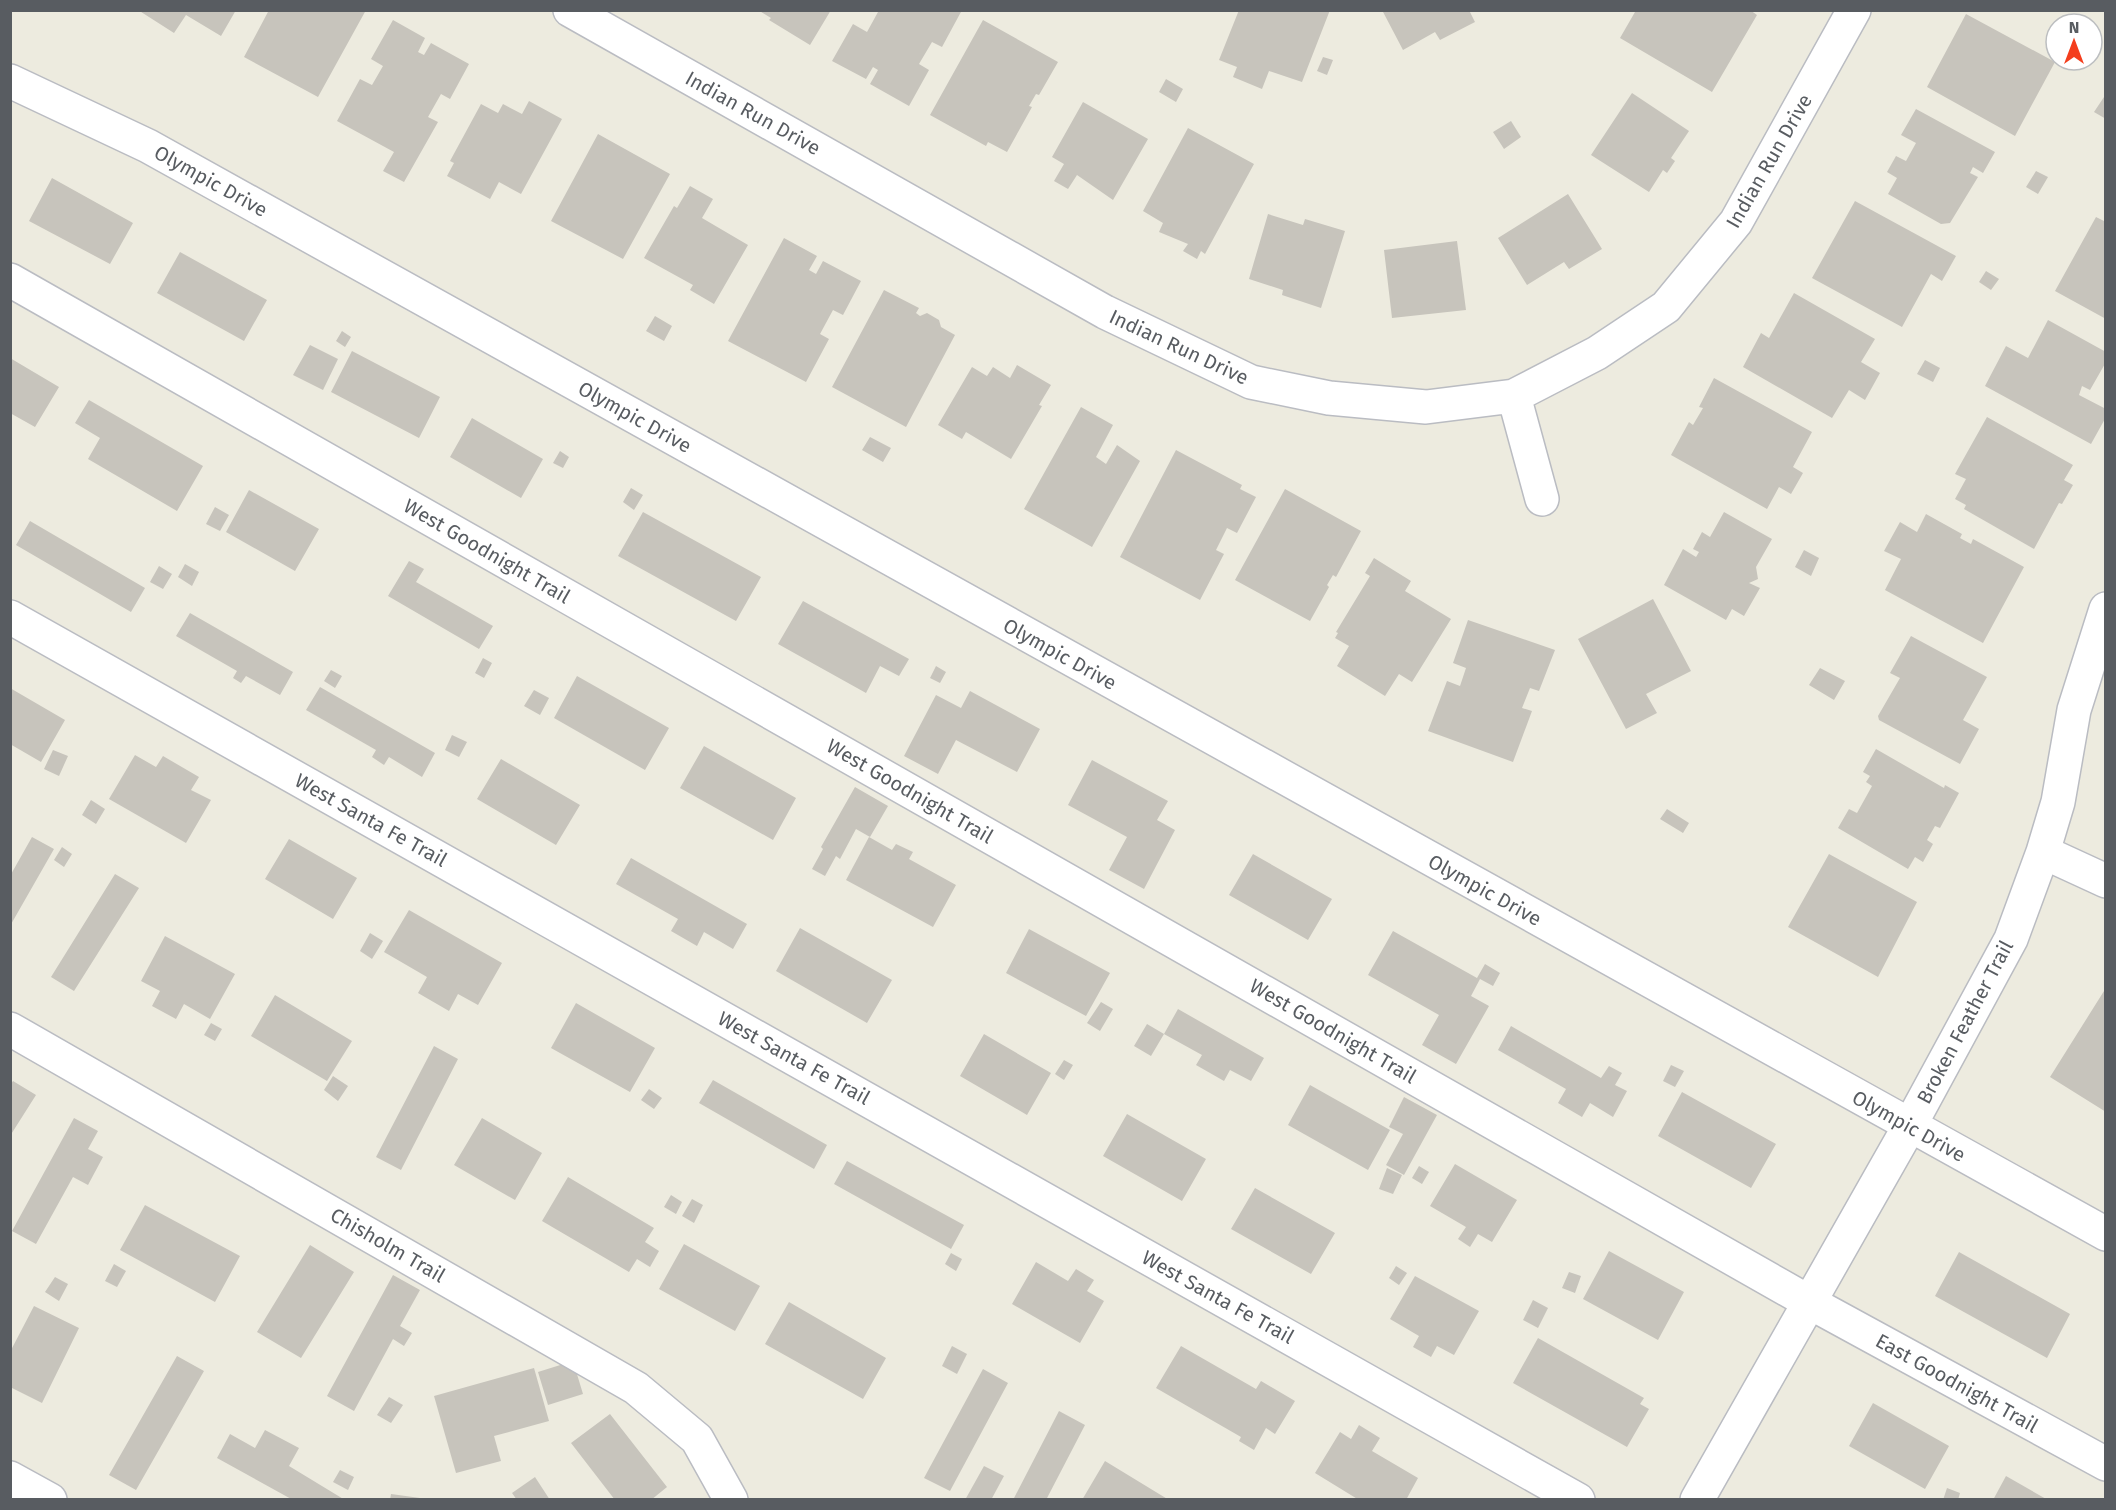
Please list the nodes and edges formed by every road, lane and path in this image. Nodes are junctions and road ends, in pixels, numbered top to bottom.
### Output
1 (570, 10) edge
2 (1854, 10) edge
3 (10, 81) edge
4 (10, 280) edge
5 (1514, 396) junction
6 (1542, 499) dead end
7 (2106, 609) edge
8 (10, 617) edge
9 (2043, 852) junction
10 (2106, 881) edge
11 (10, 1029) edge
12 (1909, 1126) junction
13 (2106, 1234) edge
14 (1809, 1302) junction
15 (2106, 1464) edge
16 (10, 1478) edge
17 (50, 1500) edge
18 (730, 1500) edge
19 (1578, 1500) edge
20 (1697, 1500) edge

1 - 5 street, Indian Run Drive
2 - 5 street, Indian Run Drive
3 - 12 street, Olympic Drive
4 - 14 street, West Goodnight Trail
5 - 6 street
7 - 9 street, Broken Feather Trail
8 - 19 street, West Santa Fe Trail
9 - 10 street
9 - 12 street, Broken Feather Trail
11 - 18 street, Chisholm Trail
12 - 13 street, Olympic Drive
12 - 14 street, Broken Feather Trail
14 - 15 street, East Goodnight Trail
14 - 20 street, Broken Feather Trail
16 - 17 street

